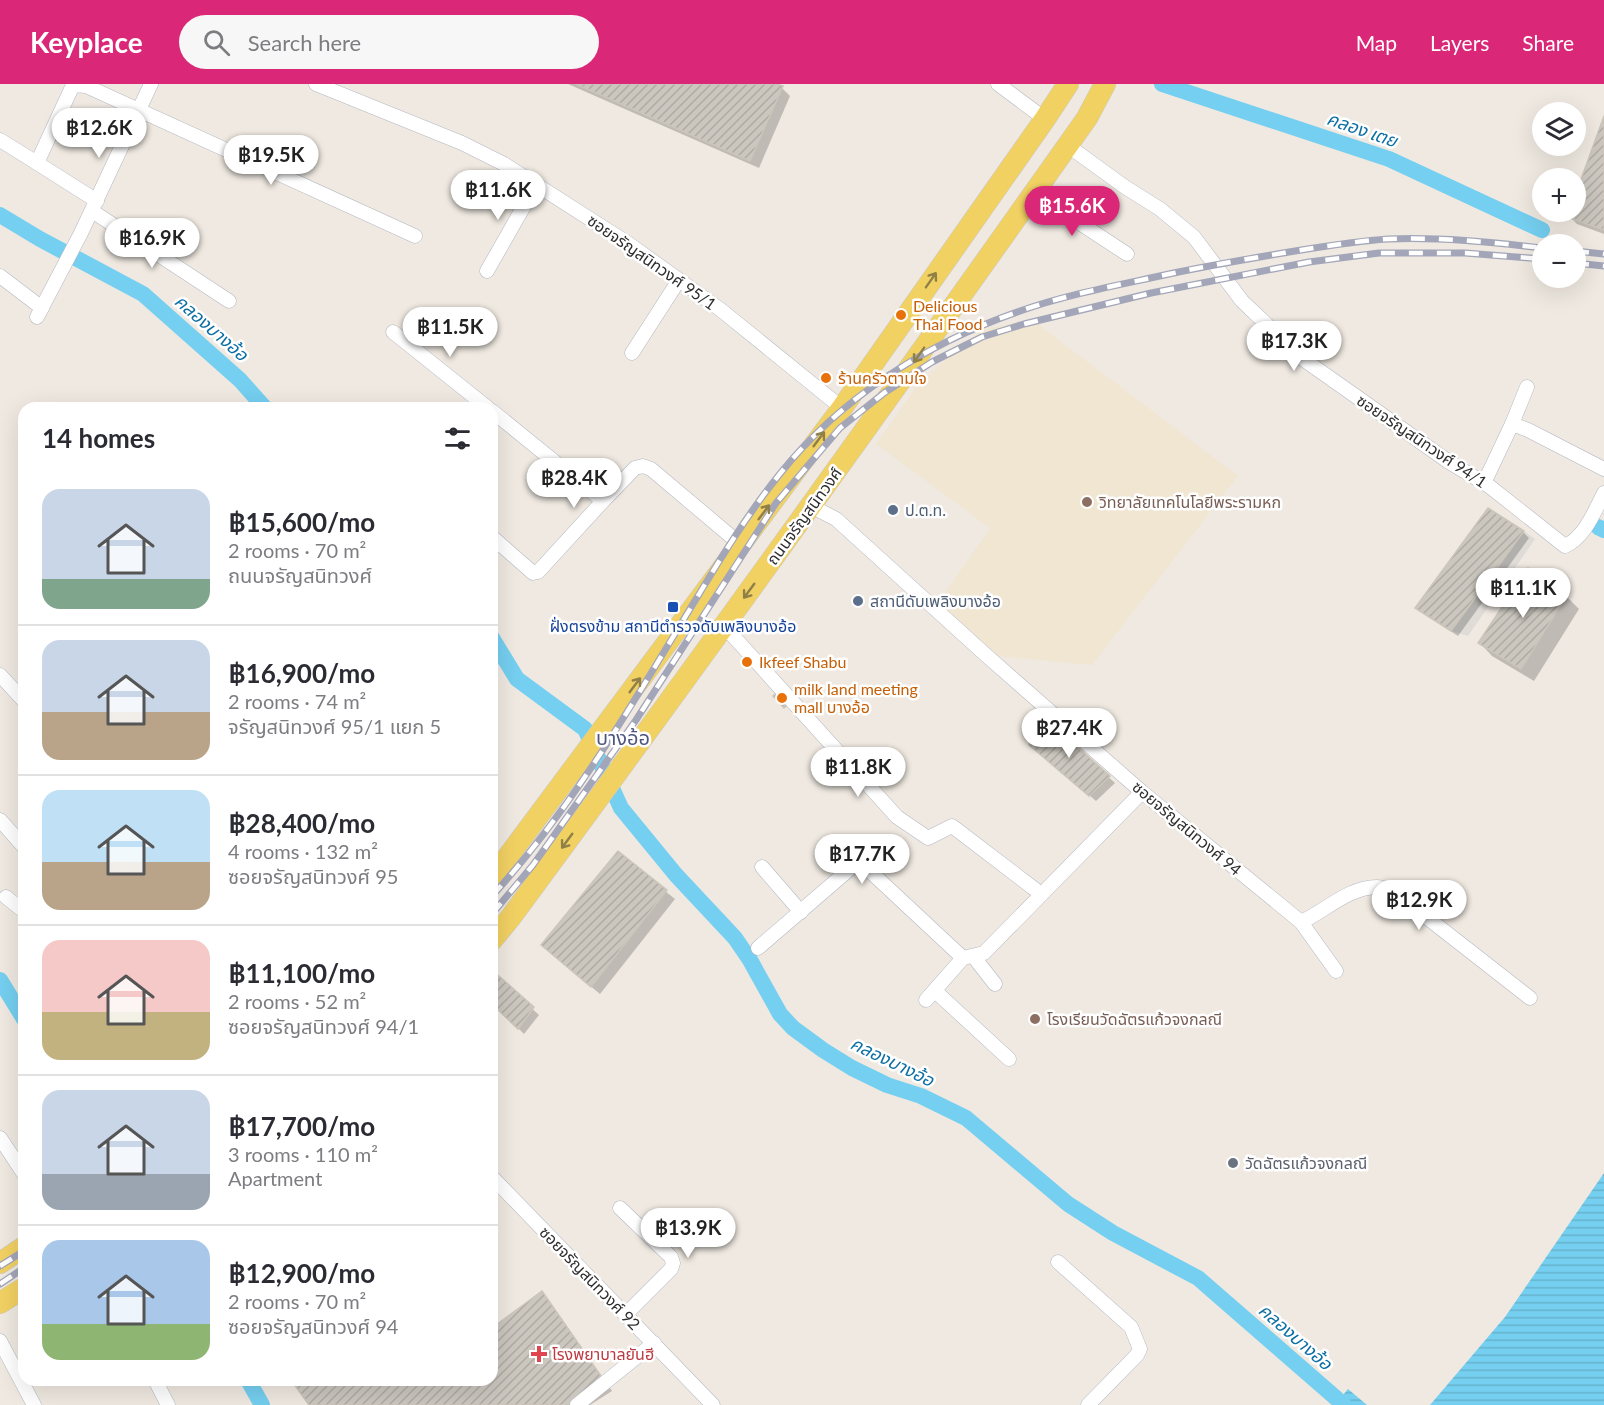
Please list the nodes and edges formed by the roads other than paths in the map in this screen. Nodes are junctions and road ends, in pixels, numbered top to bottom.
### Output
1 (151, 84) edge
2 (316, 84) edge
3 (998, 84) edge
4 (1068, 84) edge
5 (73, 85) edge
6 (1101, 92) edge
7 (138, 110) junction
8 (1045, 119) junction
9 (0, 140) edge
10 (1067, 146) junction
11 (36, 163) junction
12 (536, 185) junction
13 (1034, 193) junction
14 (94, 206) junction
15 (415, 236) dead end
16 (1127, 254) dead end
17 (487, 272) dead end
18 (0, 276) edge
19 (679, 280) junction
20 (229, 301) dead end
21 (393, 332) dead end
22 (632, 353) dead end
23 (1527, 387) dead end
24 (480, 402) edge
25 (842, 408) junction
26 (498, 416) edge
27 (1512, 424) junction
28 (1604, 469) edge
29 (1484, 483) junction
30 (784, 486) junction
31 (1604, 493) edge
32 (603, 501) junction
33 (811, 506) junction
34 (498, 543) edge
35 (741, 544) junction
36 (767, 567) junction
37 (724, 626) junction
38 (0, 675) edge
39 (18, 694) edge
40 (1142, 792) junction
41 (0, 820) edge
42 (18, 840) edge
43 (762, 867) dead end
44 (498, 870) edge
45 (1041, 894) junction
46 (6, 897) dead end
47 (18, 907) edge
48 (801, 912) junction
49 (1301, 922) junction
50 (498, 933) edge
51 (758, 948) dead end
52 (968, 957) junction
53 (1336, 971) dead end
54 (995, 984) dead end
55 (1530, 998) dead end
56 (1009, 1059) dead end
57 (0, 1138) edge
58 (18, 1165) edge
59 (498, 1183) edge
60 (620, 1208) dead end
61 (18, 1251) edge
62 (1058, 1262) dead end
63 (0, 1263) edge
64 (18, 1292) edge
65 (0, 1303) edge
66 (626, 1314) junction
67 (0, 1341) edge
68 (654, 1343) junction
69 (18, 1375) edge
70 (24, 1386) edge
71 (158, 1386) edge
72 (34, 1405) edge
73 (168, 1405) edge
74 (577, 1405) edge
75 (713, 1405) edge
76 (1088, 1405) edge

1 - 7 street
2 - 12 street, ซอยจรัญสนิทวงศ์ 95/1
3 - 8 street
4 - 8 main road, ถนนจรัญสนิทวงศ์
5 - 7 street
5 - 11 street
6 - 10 main road, ถนนจรัญสนิทวงศ์
7 - 14 street
7 - 15 street
25 -> 8 main road, ถนนจรัญสนิทวงศ์
9 - 11 street
10 - 13 main road, ถนนจรัญสนิทวงศ์
10 - 29 street, ซอยจรัญสนิทวงศ์ 94/1
11 - 14 street
12 - 17 street
12 - 19 street, ซอยจรัญสนิทวงศ์ 95/1
13 - 16 street
13 -> 33 main road, ถนนจรัญสนิทวงศ์
14 - 18 street
14 - 20 street
19 - 22 street
19 - 25 street, ซอยจรัญสนิทวงศ์ 95/1
21 - 24 street
23 - 27 street
30 -> 25 main road, ถนนจรัญสนิทวงศ์
26 - 32 street
27 - 28 street
27 - 29 street
29 - 31 street, ซอยจรัญสนิทวงศ์ 94/1
30 - 33 main road
35 -> 30 main road, ถนนจรัญสนิทวงศ์
32 - 34 street
32 - 35 street
33 - 36 main road, ถนนจรัญสนิทวงศ์
33 - 40 street, ซอยจรัญสนิทวงศ์ 94
35 - 36 main road
44 -> 35 main road, ถนนจรัญสนิทวงศ์
36 -> 37 main road, ถนนจรัญสนิทวงศ์
37 - 45 street
37 -> 50 main road, ถนนจรัญสนิทวงศ์
38 - 39 street
40 - 45 street
40 - 49 street, ซอยจรัญสนิทวงศ์ 94
41 - 42 street
43 - 48 street
45 - 52 street
46 - 47 street
48 - 51 street
48 - 52 street
49 - 53 street, ซอยจรัญสนิทวงศ์ 94
49 - 55 street
52 - 54 street
52 - 56 street
57 - 58 street
59 - 66 street, ซอยจรัญสนิทวงศ์ 92
60 - 66 street
61 - 63 main road
62 - 76 street
64 - 65 main road
66 - 68 street, ซอยจรัญสนิทวงศ์ 92
67 - 69 street
68 - 74 street
68 - 75 street, ซอยจรัญสนิทวงศ์ 92
70 - 72 street
71 - 73 street

